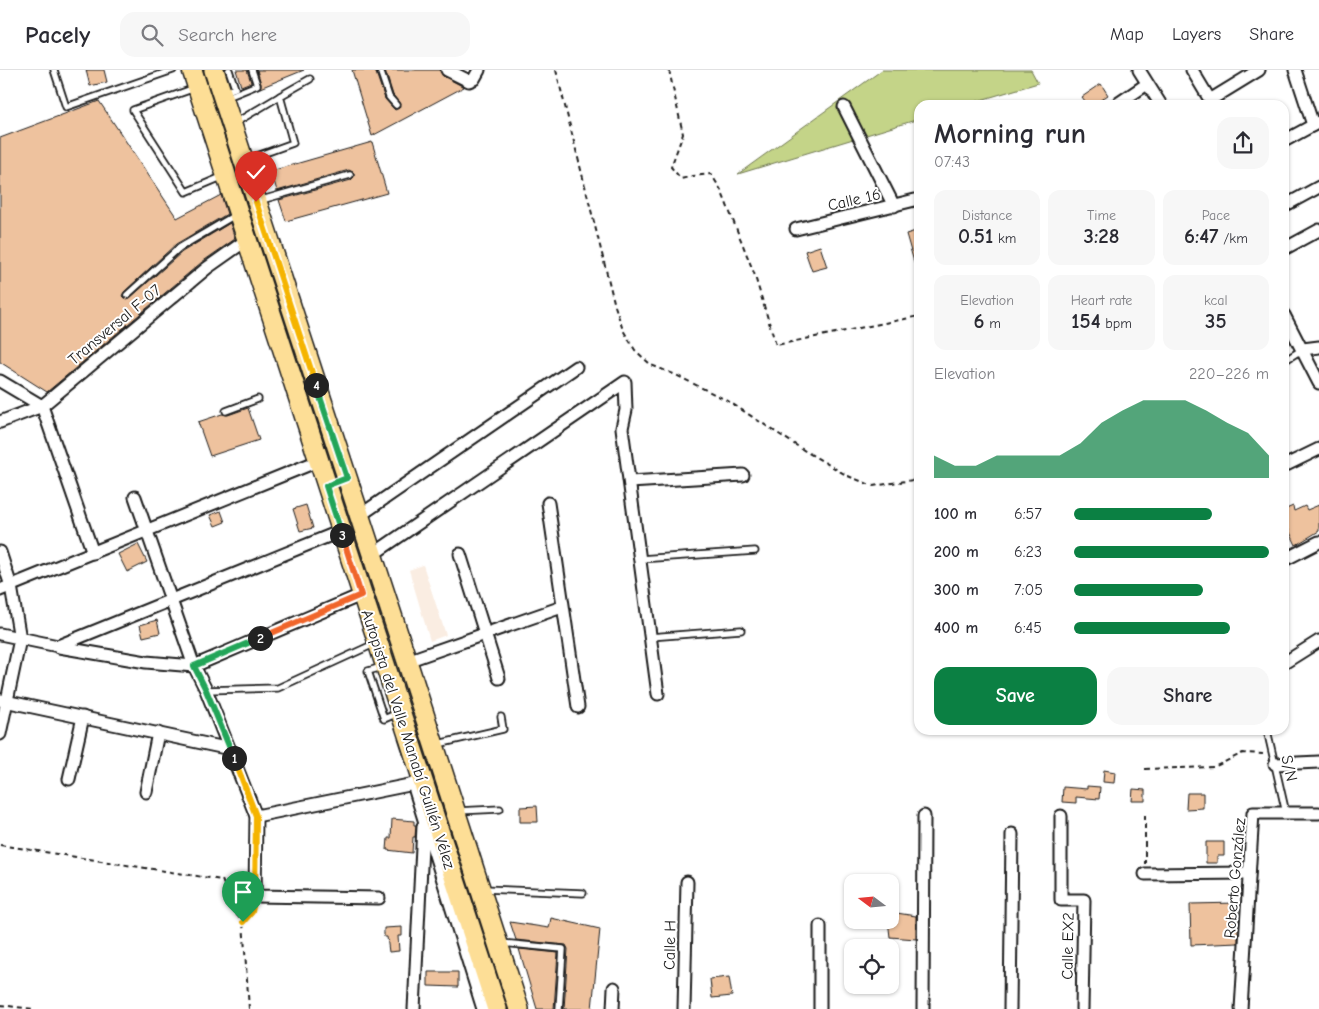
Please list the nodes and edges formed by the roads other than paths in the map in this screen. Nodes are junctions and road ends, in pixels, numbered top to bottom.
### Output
1 (54, 70) edge
2 (173, 70) edge
3 (214, 70) edge
4 (229, 70) edge
5 (252, 70) edge
6 (380, 70) edge
7 (447, 70) edge
8 (479, 70) edge
9 (1139, 70) edge
10 (1192, 70) edge
11 (1259, 70) edge
12 (1295, 70) edge
13 (195, 79) edge
14 (310, 79) dead end
15 (1147, 84) junction
16 (223, 96) junction
17 (280, 96) junction
18 (1123, 100) edge
19 (1157, 100) edge
20 (1210, 100) edge
21 (1214, 100) edge
22 (396, 105) dead end
23 (844, 107) dead end
24 (1316, 124) edge
25 (232, 125) junction
26 (1289, 138) edge
27 (254, 157) dead end
28 (350, 175) dead end
29 (226, 176) junction
30 (1319, 187) edge
31 (914, 200) edge
32 (256, 202) junction
33 (1289, 203) edge
34 (894, 206) junction
35 (239, 213) junction
36 (796, 229) dead end
37 (1319, 230) edge
38 (248, 239) junction
39 (1289, 246) edge
40 (127, 295) dead end
41 (1289, 324) edge
42 (1319, 347) edge
43 (1303, 349) junction
44 (1289, 358) edge
45 (576, 367) dead end
46 (0, 381) edge
47 (1319, 383) edge
48 (258, 399) dead end
49 (42, 406) junction
50 (226, 411) dead end
51 (0, 422) edge
52 (1319, 449) edge
53 (318, 461) junction
54 (1289, 464) edge
55 (744, 475) dead end
56 (347, 478) junction
57 (630, 482) junction
58 (326, 486) junction
59 (135, 497) dead end
60 (548, 503) dead end
61 (359, 516) junction
62 (340, 530) junction
63 (148, 532) junction
64 (1319, 542) edge
65 (755, 551) dead end
66 (0, 552) edge
67 (93, 553) junction
68 (460, 554) dead end
69 (372, 555) junction
70 (1289, 557) edge
71 (640, 558) junction
72 (11, 586) junction
73 (0, 590) edge
74 (361, 595) junction
75 (171, 600) junction
76 (562, 607) junction
77 (741, 630) dead end
78 (0, 634) edge
79 (485, 634) junction
80 (650, 636) junction
81 (20, 639) junction
82 (1319, 641) edge
83 (377, 643) junction
84 (58, 646) junction
85 (1289, 660) edge
86 (407, 661) junction
87 (194, 666) junction
88 (499, 678) dead end
89 (206, 690) junction
90 (658, 694) dead end
91 (3, 700) edge
92 (578, 708) dead end
93 (83, 717) junction
94 (501, 717) dead end
95 (158, 733) junction
96 (0, 734) edge
97 (1268, 735) edge
98 (434, 745) junction
99 (230, 749) junction
100 (1274, 759) junction
101 (1319, 762) edge
102 (69, 779) dead end
103 (421, 786) junction
104 (146, 792) dead end
105 (500, 809) dead end
106 (456, 811) junction
107 (1286, 813) junction
108 (1319, 813) edge
109 (256, 816) junction
110 (924, 816) dead end
111 (1062, 816) dead end
112 (423, 818) junction
113 (1012, 834) dead end
114 (1249, 873) junction
115 (1145, 874) road end
116 (687, 882) dead end
117 (480, 889) junction
118 (583, 893) dead end
119 (379, 898) dead end
120 (820, 926) dead end
121 (497, 943) junction
122 (614, 988) dead end
123 (414, 1009) edge
124 (483, 1009) edge
125 (496, 1009) edge
126 (519, 1009) edge
127 (558, 1009) edge
128 (613, 1009) edge
129 (684, 1009) edge
130 (820, 1009) edge
131 (923, 1009) edge
132 (1010, 1009) edge
133 (1082, 1009) edge
134 (1241, 1009) edge

1 - 2 lane
3 - 16 main road, Autopista del Valle Manabí Guillén Vélez
4 - 16 lane
5 - 16 lane
6 - 22 lane
7 - 8 street
9 - 15 street
10 - 20 street
11 - 21 street
12 - 24 street
13 - 29 main road, Autopista del Valle Manabí Guillén Vélez
13 - 29 lane
14 - 17 lane
15 - 18 street
15 - 19 street
16 - 25 main road, Autopista del Valle Manabí Guillén Vélez
17 - 25 lane
17 - 27 lane
23 - 34 street
24 - 26 street
25 - 32 main road, Autopista del Valle Manabí Guillén Vélez
28 - 32 lane
29 - 35 main road, Autopista del Valle Manabí Guillén Vélez
30 - 33 street
31 - 34 street, Calle 16
32 - 56 main road, Autopista del Valle Manabí Guillén Vélez
34 - 36 street, Calle 16
35 - 38 main road, Autopista del Valle Manabí Guillén Vélez
35 - 40 lane
37 - 39 street
38 - 49 street, Transversal F-07
38 - 53 main road, Autopista del Valle Manabí Guillén Vélez
41 - 43 street
42 - 43 street
43 - 44 lane
43 - 47 street
45 - 61 street
46 - 49 street
48 - 50 lane
49 - 51 street, Transversal F-07
49 - 67 street
52 - 54 street
53 - 58 main road, Autopista del Valle Manabí Guillén Vélez
53 - 63 street
55 - 57 street
56 - 58 main road
56 - 61 main road, Autopista del Valle Manabí Guillén Vélez
57 - 69 street
57 - 71 street
58 - 62 main road, Autopista del Valle Manabí Guillén Vélez
59 - 63 street
60 - 76 street
61 - 69 main road, Autopista del Valle Manabí Guillén Vélez
62 - 74 main road, Autopista del Valle Manabí Guillén Vélez
62 - 75 street
63 - 67 street
63 - 75 street
64 - 70 street
65 - 71 lane
66 - 72 street
67 - 72 street
68 - 79 street
69 - 86 main road, Autopista del Valle Manabí Guillén Vélez
71 - 80 street
72 - 73 street
72 - 81 street
74 - 83 main road, Autopista del Valle Manabí Guillén Vélez
74 - 87 street
75 - 84 street
75 - 87 street
76 - 79 street
76 - 92 street
77 - 80 lane
78 - 81 street
79 - 86 street
79 - 88 street
80 - 90 street
81 - 84 street
81 - 91 street
82 - 85 street
83 - 89 lane
83 - 103 main road, Autopista del Valle Manabí Guillén Vélez
84 - 87 street
86 - 98 main road, Autopista del Valle Manabí Guillén Vélez
87 - 89 street
89 - 99 street
91 - 93 street
91 - 96 street
93 - 95 street
93 - 102 street
94 - 98 lane
95 - 99 street
95 - 104 street
97 - 100 lane, S/N
98 - 106 main road, Autopista del Valle Manabí Guillén Vélez
99 - 109 street
100 - 101 street
100 - 107 lane, S/N
103 - 109 street
103 - 112 street
103 - 125 main road, Autopista del Valle Manabí Guillén Vélez
105 - 106 lane
106 - 117 main road, Autopista del Valle Manabí Guillén Vélez
107 - 108 street, Roberto González
107 - 114 street, Roberto González
109 - 119 street
110 - 131 street
111 - 133 street, Calle EX2
112 - 123 street
112 - 124 street
113 - 132 street
114 - 115 street
114 - 134 street, Roberto González
116 - 129 street, Calle H
117 - 118 lane
117 - 121 main road, Autopista del Valle Manabí Guillén Vélez
120 - 130 street
121 - 126 main road, Autopista del Valle Manabí Guillén Vélez
121 - 127 lane
122 - 128 street

